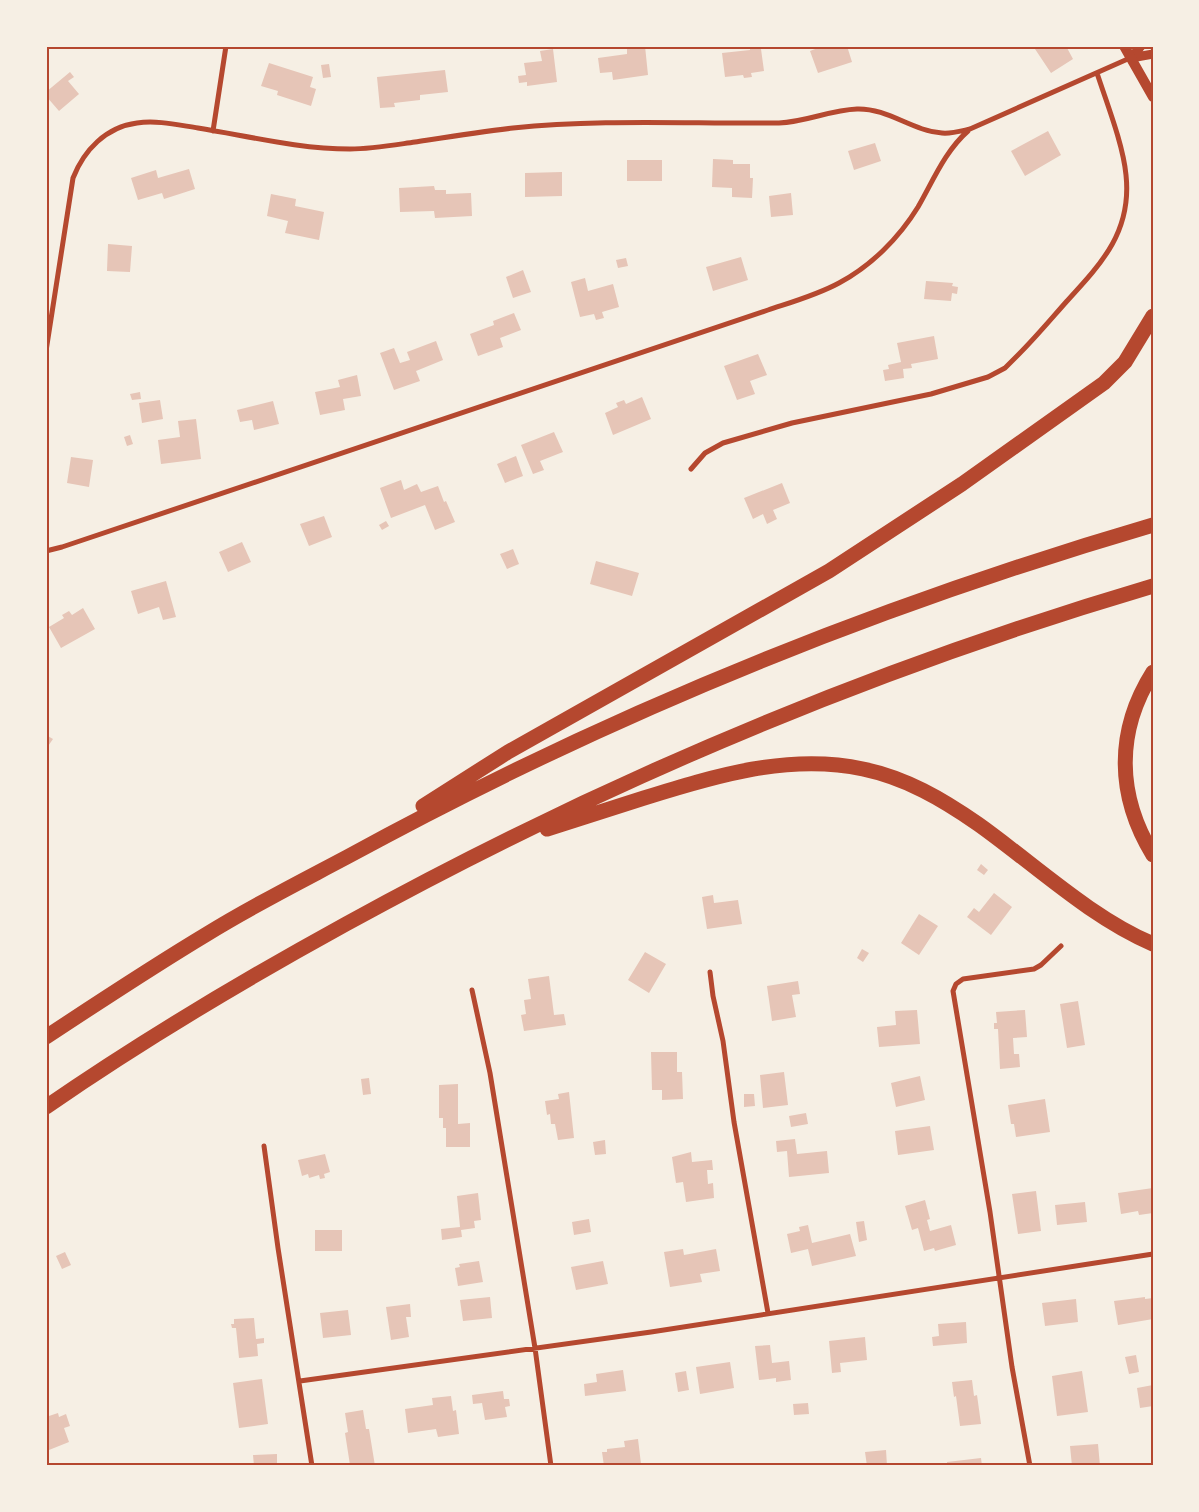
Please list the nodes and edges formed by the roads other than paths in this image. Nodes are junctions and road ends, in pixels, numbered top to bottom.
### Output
1 (226, 46) edge
2 (1124, 46) edge
3 (1141, 46) edge
4 (1153, 54) edge
5 (1131, 58) junction
6 (1097, 73) junction
7 (1153, 97) edge
8 (970, 129) junction
9 (213, 131) junction
10 (1153, 316) edge
11 (46, 351) edge
12 (691, 468) dead end
13 (1153, 520) edge
14 (1153, 525) edge
15 (1120, 535) junction
16 (46, 550) edge
17 (1153, 586) edge
18 (1153, 672) edge
19 (495, 845) junction
20 (1153, 855) edge
21 (336, 863) junction
22 (1153, 944) edge
23 (1061, 946) dead end
24 (710, 972) dead end
25 (472, 990) dead end
26 (46, 1037) edge
27 (46, 1107) edge
28 (264, 1146) dead end
29 (1153, 1254) edge
30 (1000, 1277) junction
31 (768, 1313) junction
32 (535, 1348) junction
33 (300, 1381) junction
34 (312, 1466) edge
35 (551, 1466) edge
36 (1030, 1466) edge

1 - 9 street
2 - 5 main road
3 - 5 street
4 - 5 street
5 - 6 street
5 - 7 main road
6 - 8 street
6 - 12 street
8 - 9 street
8 - 16 street
9 - 11 street
10 - 21 highway
13 - 15 highway
14 - 15 highway
15 - 21 highway
17 - 19 highway
18 - 20 highway
19 - 22 highway
19 - 27 highway
21 - 26 highway
23 - 30 street
24 - 31 street
25 - 32 street
28 - 33 street
29 - 30 street
30 - 31 street
30 - 36 street
31 - 32 street
32 - 33 street
32 - 35 street
33 - 34 street

